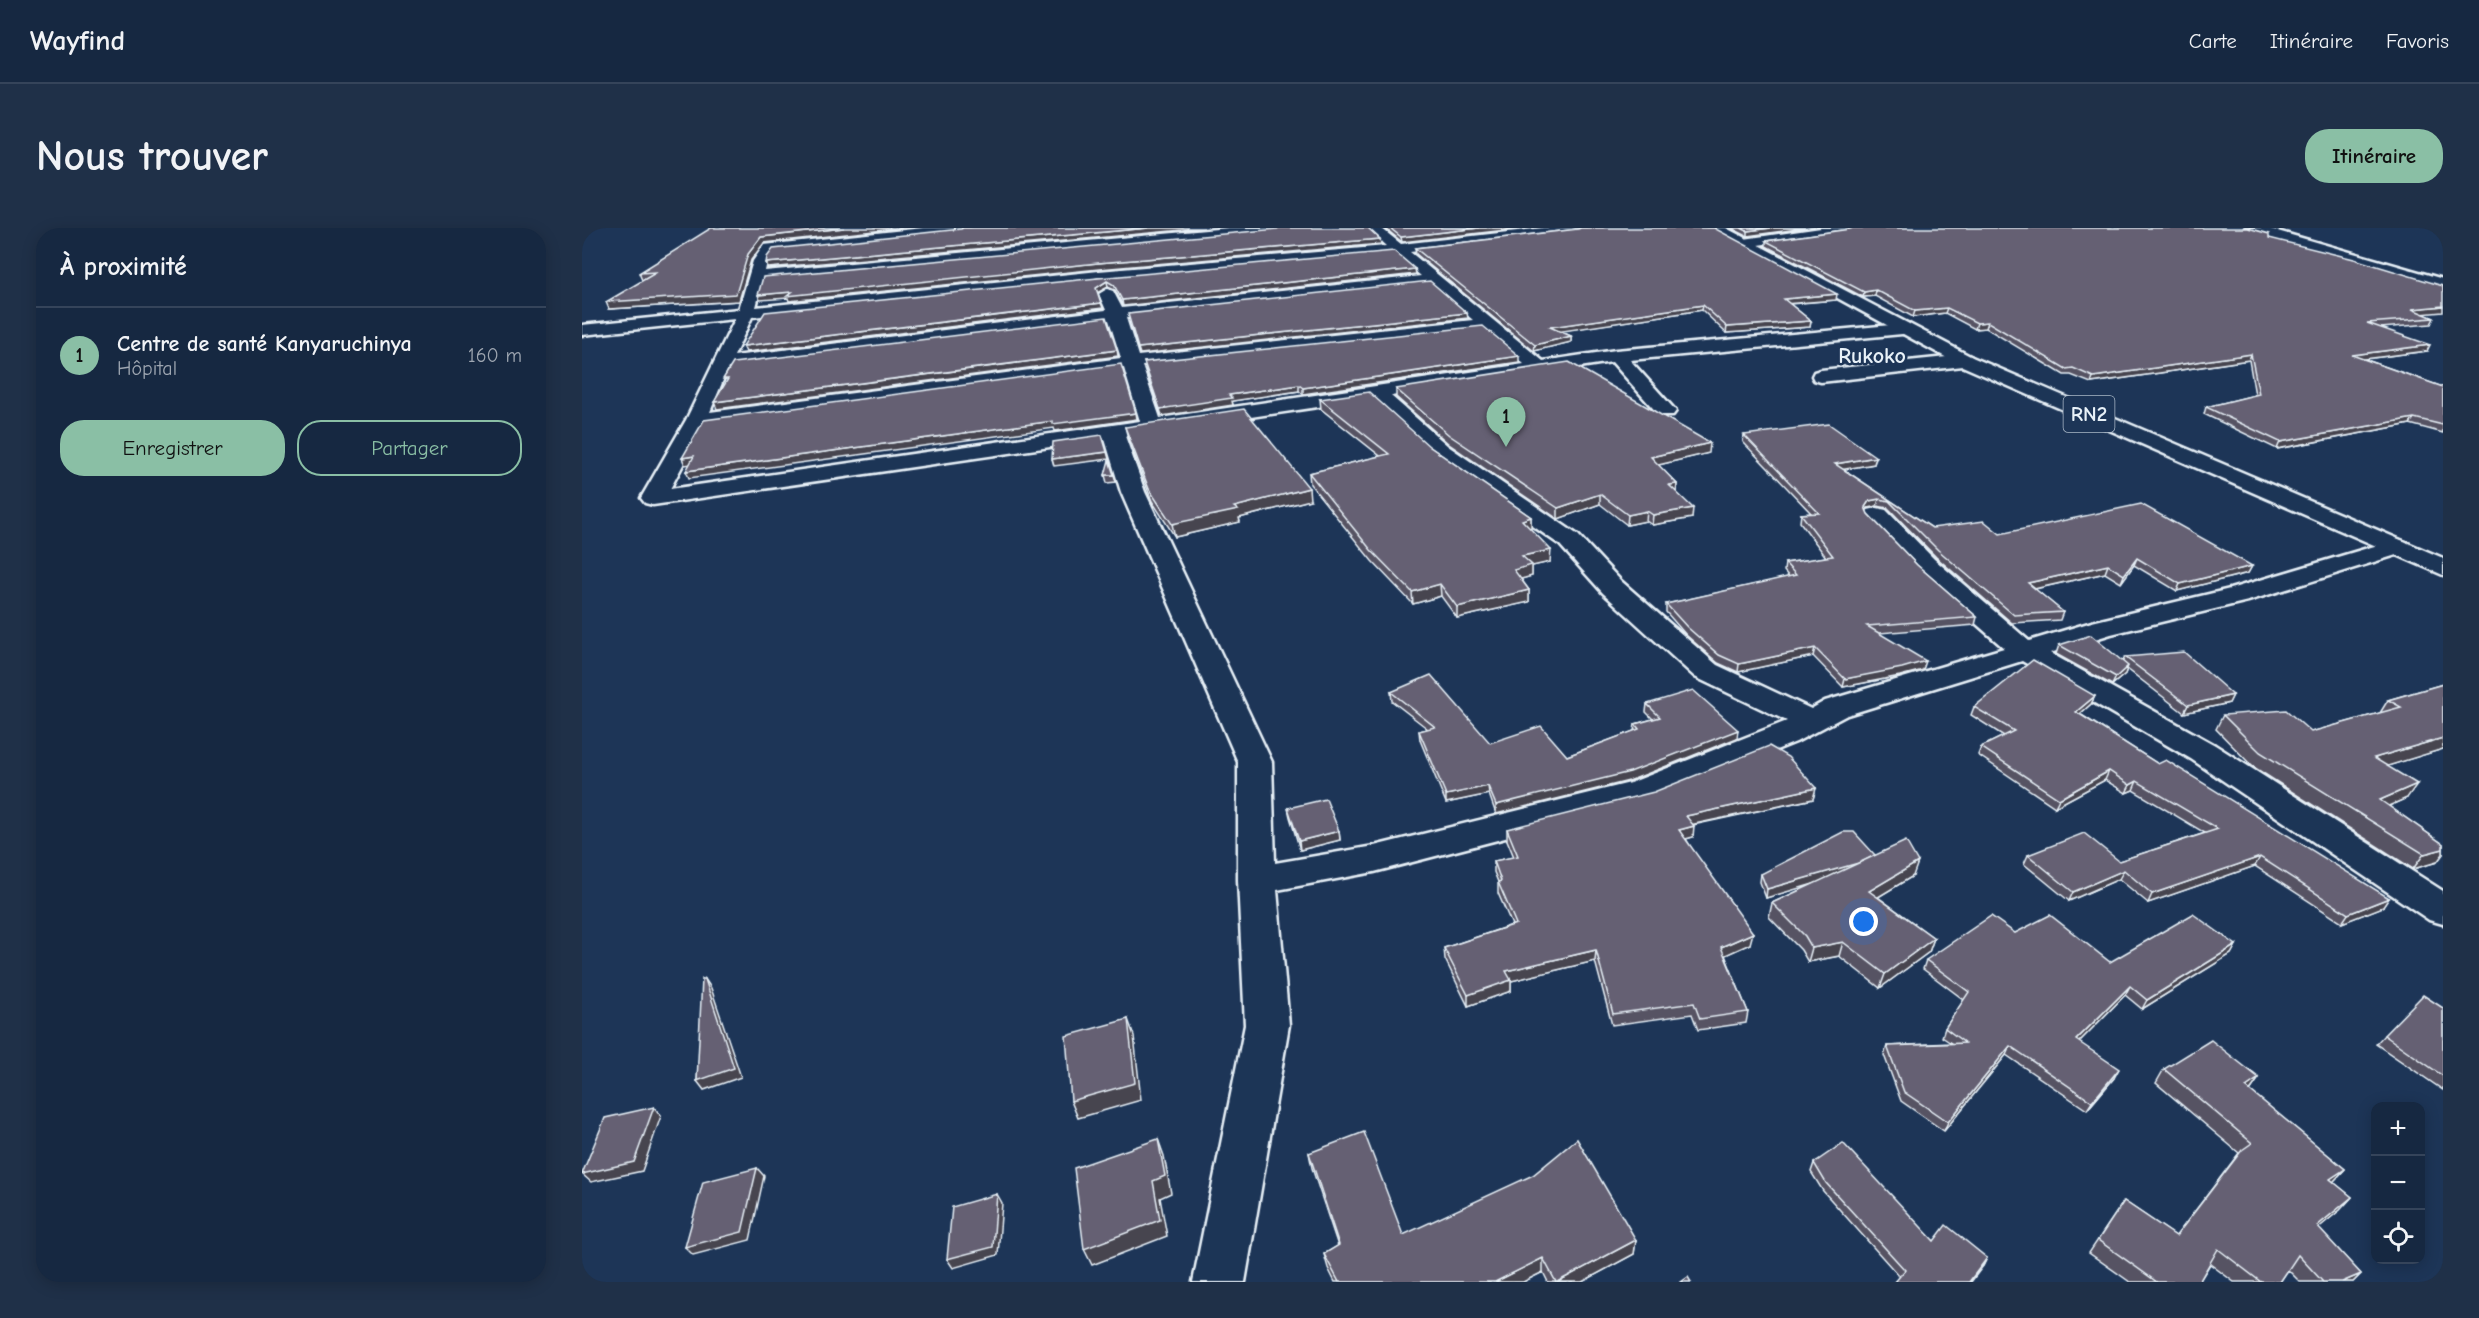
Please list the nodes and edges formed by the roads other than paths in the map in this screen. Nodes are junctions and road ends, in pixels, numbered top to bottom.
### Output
1 (962, 228) edge
2 (1277, 228) edge
3 (1374, 228) edge
4 (1578, 228) edge
5 (1716, 228) edge
6 (1849, 228) edge
7 (2252, 228) edge
8 (1082, 236) edge
9 (1744, 243) junction
10 (1399, 249) junction
11 (757, 276) junction
12 (1099, 276) junction
13 (1434, 279) junction
14 (2443, 284) edge
15 (746, 313) junction
16 (1116, 314) junction
17 (1486, 324) junction
18 (1902, 329) junction
19 (582, 330) edge
20 (1616, 355) junction
21 (1966, 361) junction
22 (1130, 362) junction
23 (721, 363) junction
24 (1538, 366) junction
25 (1821, 376) dead end
26 (1375, 393) junction
27 (1666, 411) dead end
28 (696, 420) junction
29 (1152, 426) junction
30 (1113, 431) junction
31 (1877, 515) dead end
32 (2397, 547) junction
33 (2443, 567) edge
34 (2024, 651) junction
35 (1812, 721) junction
36 (1257, 880) junction
37 (2443, 910) edge
38 (1219, 1282) edge

1 - 11 main road
2 - 8 main road
3 - 10 main road
4 - 10 main road
5 - 9 main road, RN2
6 - 9 main road
7 - 14 main road
8 - 11 main road
8 - 12 main road
9 - 18 main road, RN2
10 - 12 main road
10 - 13 main road
11 - 15 main road
12 - 15 main road
12 - 16 main road
13 - 16 main road
13 - 17 main road
15 - 19 main road
15 - 23 main road
16 - 22 main road
16 - 23 main road
17 - 22 main road
17 - 24 main road
18 - 20 main road
18 - 21 main road, RN2
20 - 24 main road
20 - 27 main road
21 - 25 main road
21 - 32 main road, RN2
22 - 28 main road
22 - 29 main road
23 - 28 main road
24 - 26 main road
26 - 29 main road
26 - 35 main road
28 - 30 main road
29 - 30 main road
30 - 36 main road
31 - 34 main road
32 - 33 main road, RN2
32 - 34 main road
34 - 35 main road
34 - 37 main road
35 - 36 main road
36 - 38 main road

